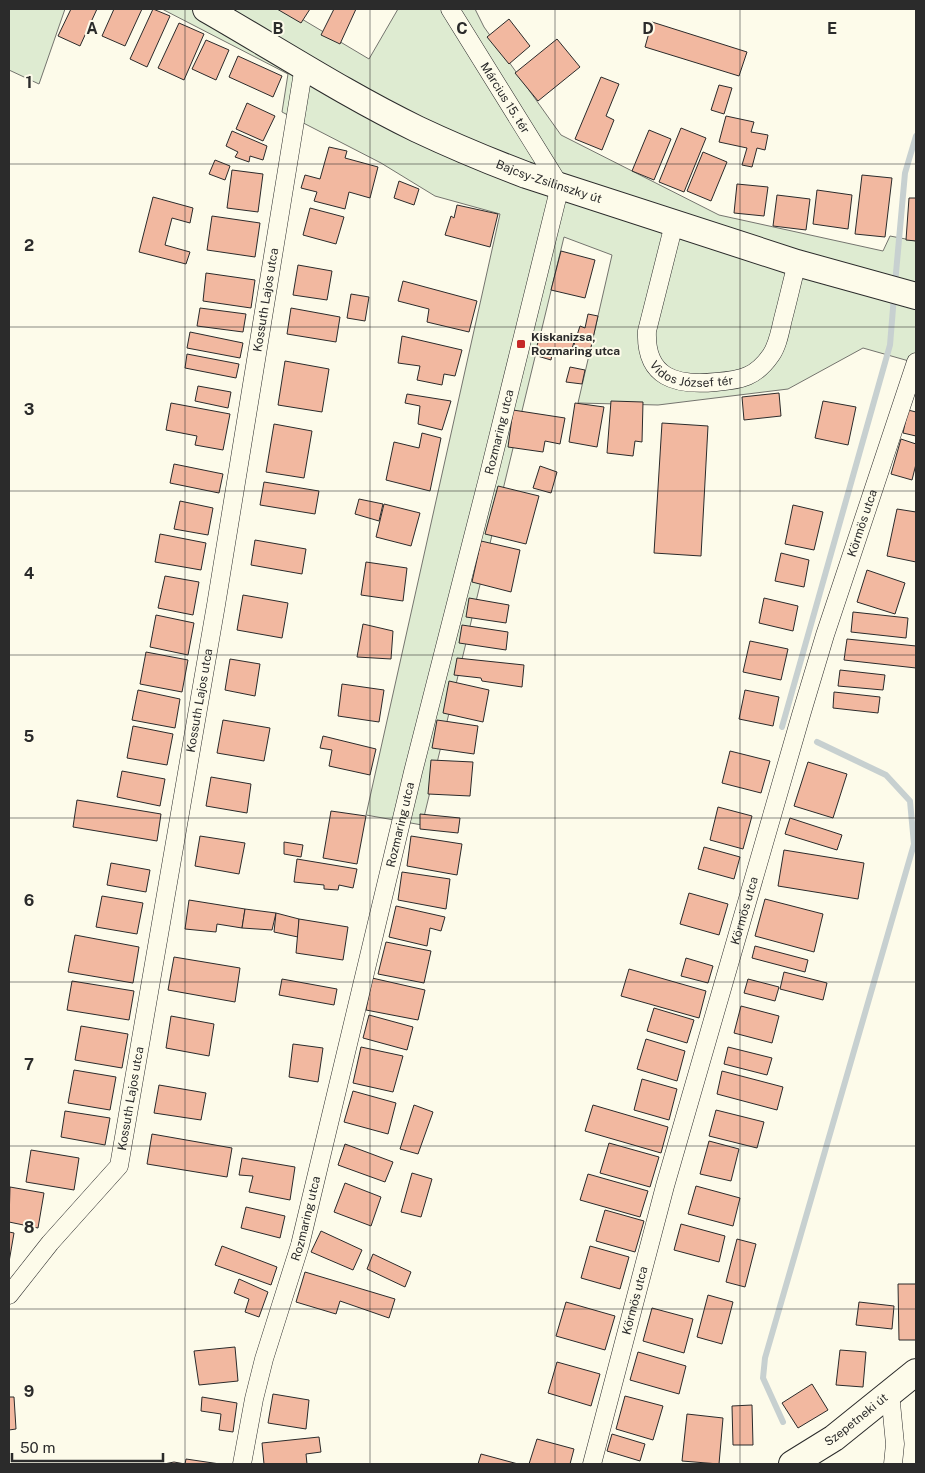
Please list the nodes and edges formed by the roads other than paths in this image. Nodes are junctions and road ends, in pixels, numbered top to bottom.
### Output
1 (206, 9) edge
2 (450, 9) edge
3 (304, 66) junction
4 (560, 186) junction
5 (674, 224) junction
6 (797, 263) junction
7 (900, 292) edge
8 (916, 362) edge
9 (9, 1295) edge
10 (916, 1372) edge
11 (890, 1393) junction
12 (242, 1464) edge
13 (592, 1464) edge
14 (792, 1464) edge
15 (893, 1464) edge

1 - 3 main road, Bajcsy-Zsilinszky út
2 - 4 street, Március 15. tér
3 - 4 main road, Bajcsy-Zsilinszky út
3 - 9 street, Kossuth Lajos utca
4 - 5 main road, Bajcsy-Zsilinszky út
4 - 12 street, Rozmaring utca
5 - 6 main road, Bajcsy-Zsilinszky út
5 - 6 street, Vidos József tér
6 - 7 main road, Bajcsy-Zsilinszky út
8 - 13 street, Körmös utca
10 - 11 main road, Szepetneki út
11 - 14 main road, Szepetneki út
11 - 15 street

